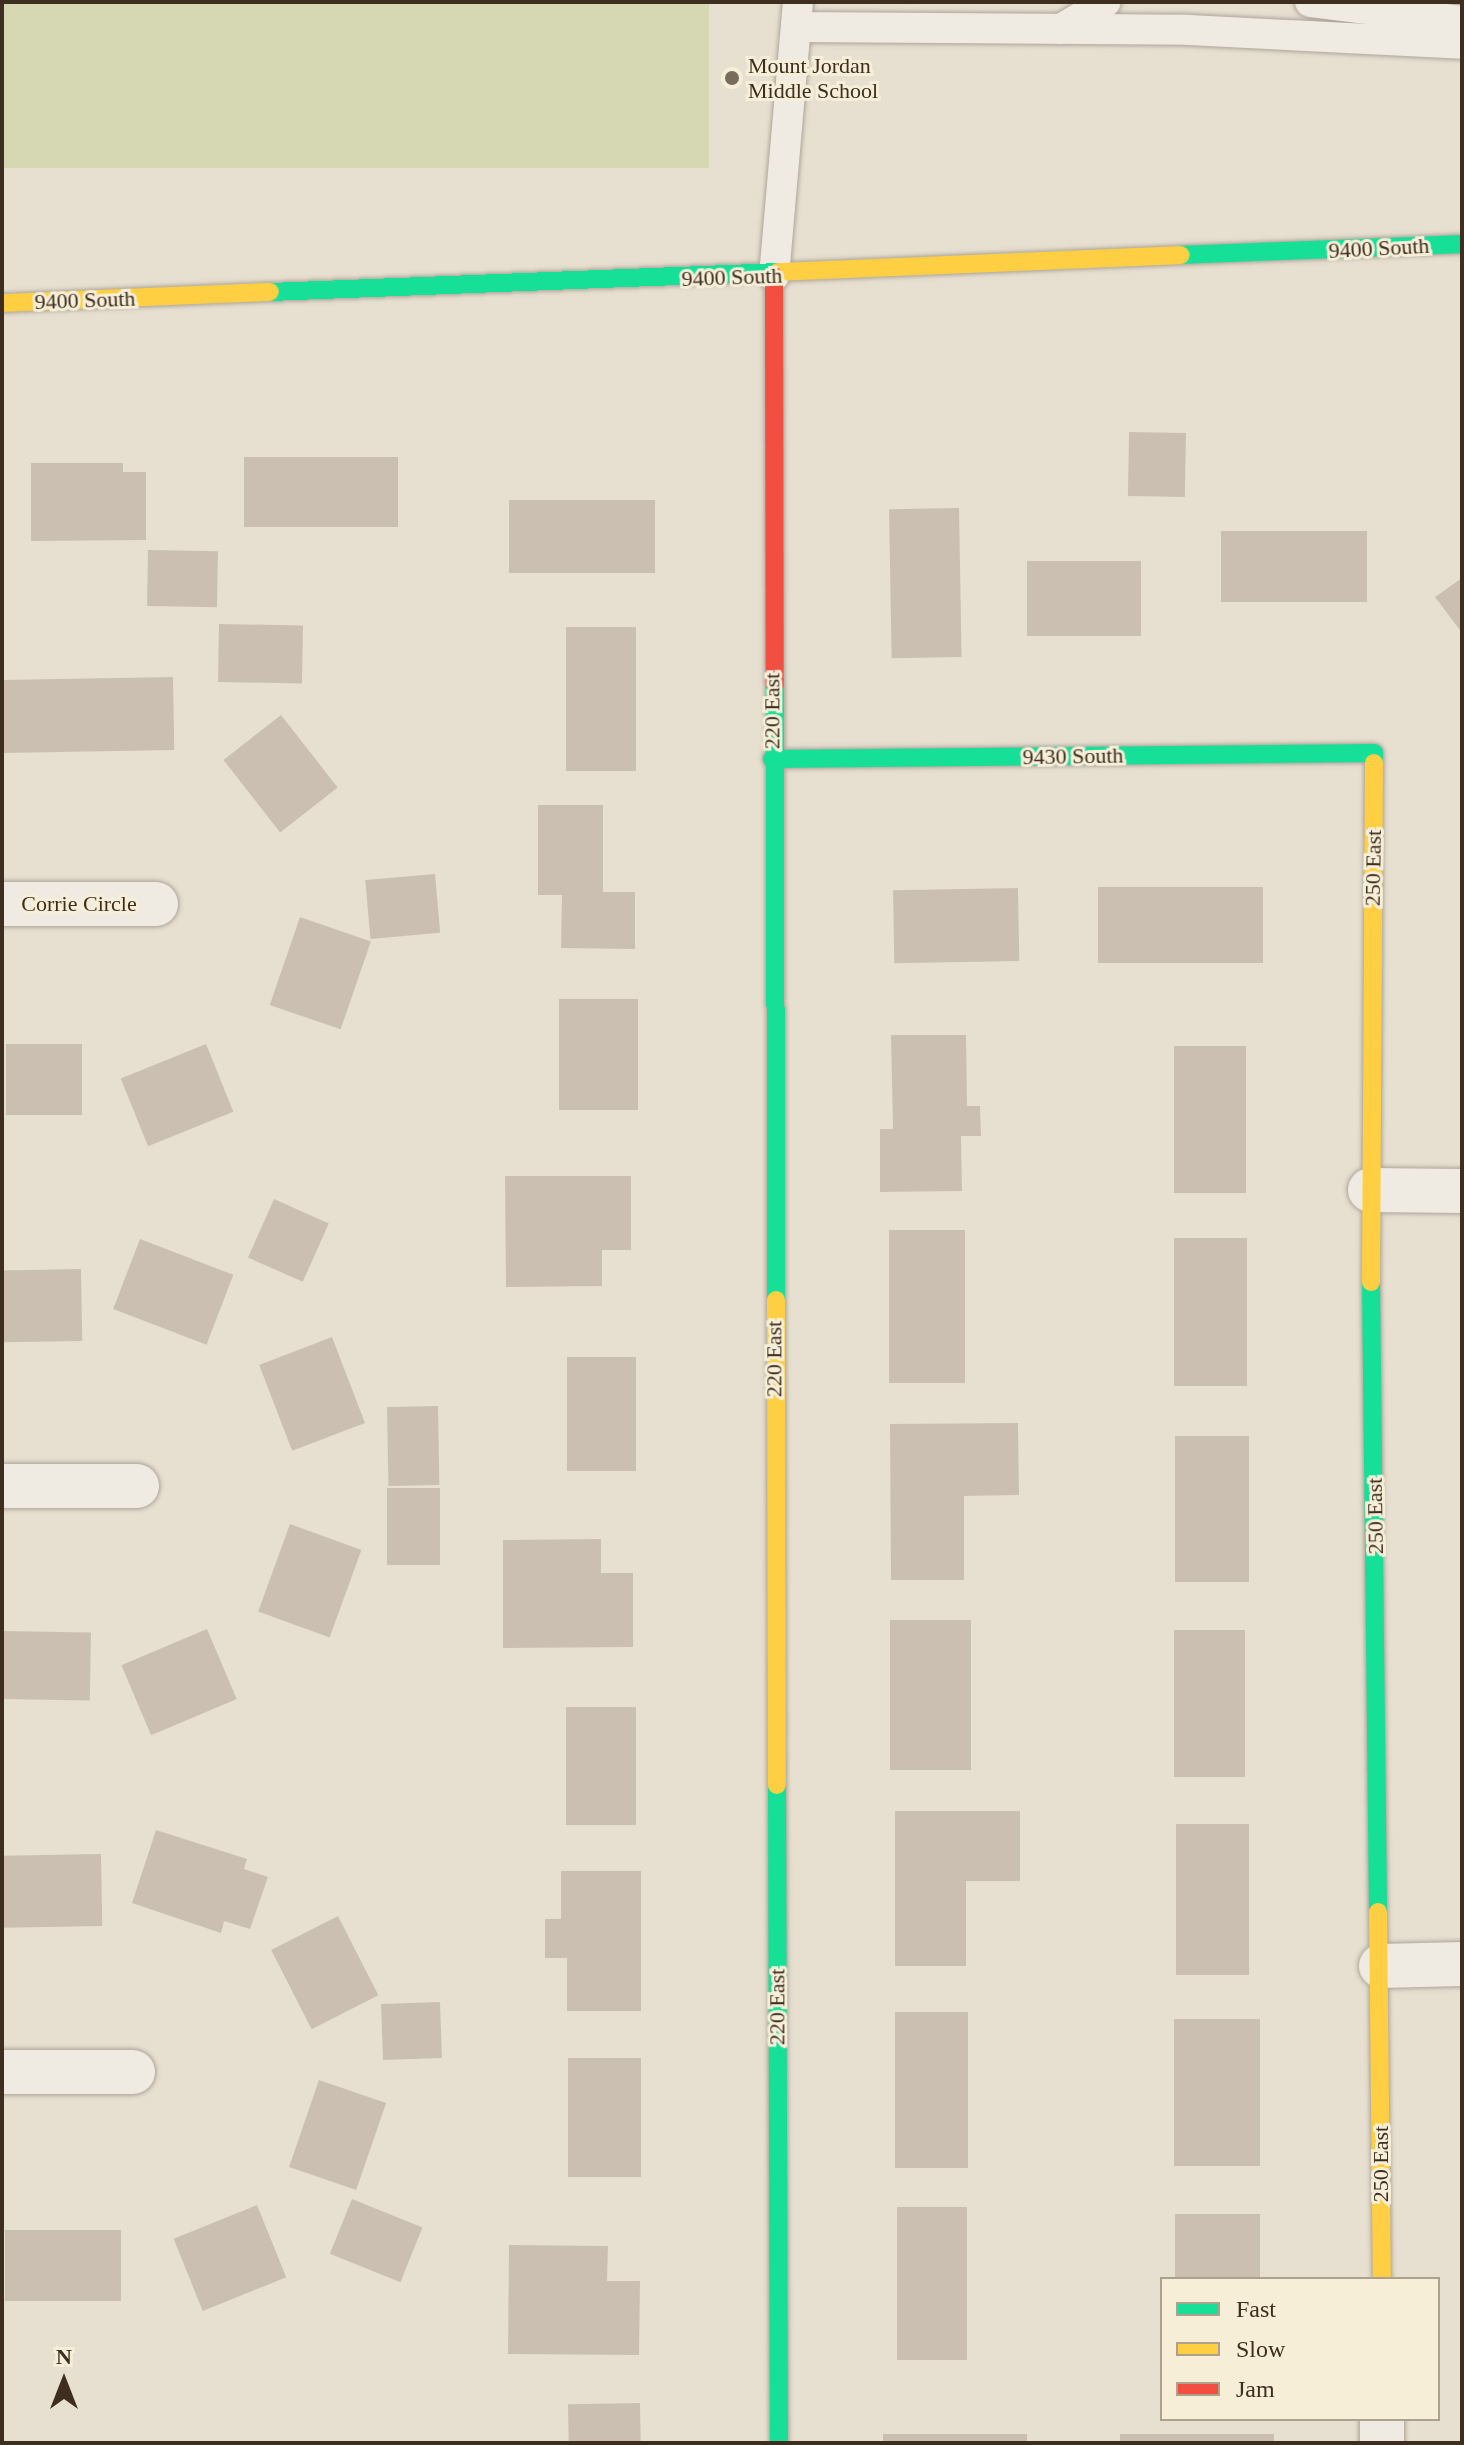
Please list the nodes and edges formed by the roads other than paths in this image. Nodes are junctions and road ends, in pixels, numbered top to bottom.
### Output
1 (1106, 2) edge
2 (1310, 2) edge
3 (797, 14) edge
4 (1462, 21) edge
5 (1061, 29) junction
6 (1462, 44) edge
7 (1462, 244) edge
8 (774, 276) junction
9 (2, 303) edge
10 (1374, 753) joint
11 (772, 759) junction
12 (2, 904) edge
13 (156, 904) dead end
14 (1370, 1190) junction
15 (1462, 1191) edge
16 (2, 1486) edge
17 (137, 1486) dead end
18 (1462, 1964) edge
19 (1381, 1966) junction
20 (2, 2072) edge
21 (133, 2072) dead end
22 (1382, 2277) edge
23 (1382, 2421) edge
24 (779, 2443) edge
25 (1382, 2443) edge

1 - 5 lane
2 - 4 lane
3 - 5 lane
3 - 8 lane
5 - 6 lane
7 - 8 street, 9400 South
8 - 9 street, 9400 South
8 - 11 street, 220 East
10 - 11 street, 9430 South
10 - 14 street, 250 East
11 - 24 street, 220 East
12 - 13 street, Corrie Circle
14 - 15 street
14 - 19 street, 250 East
16 - 17 street
18 - 19 street
19 - 22 street, 250 East
20 - 21 street
23 - 25 street

